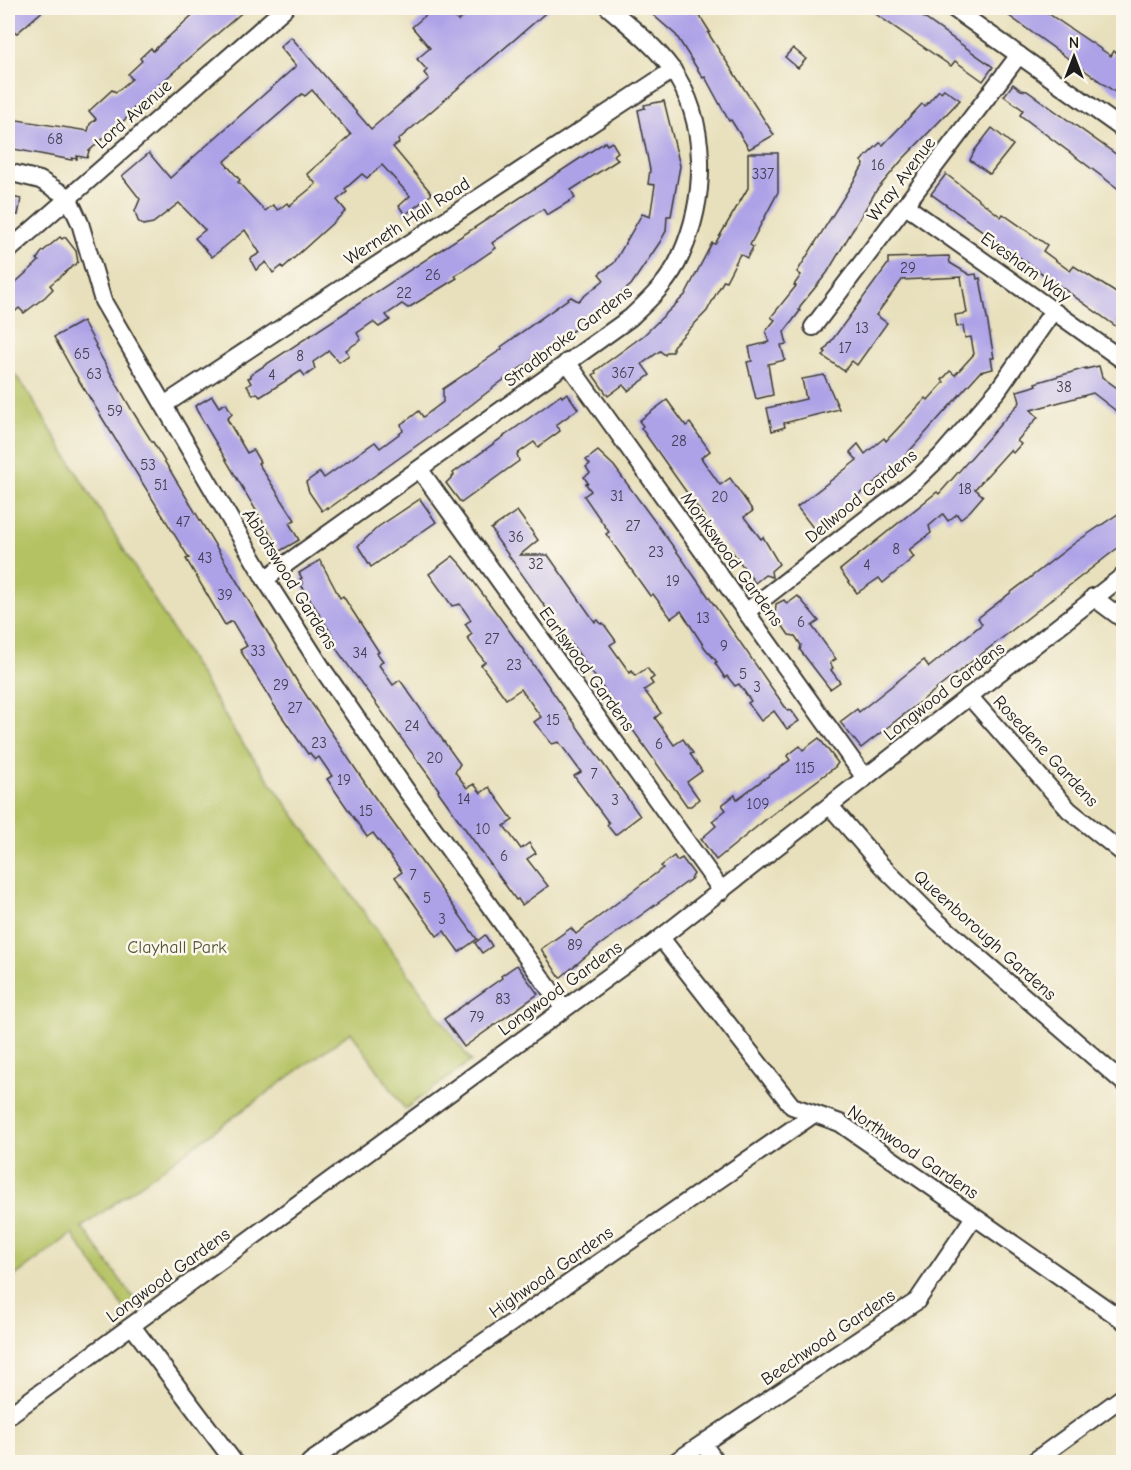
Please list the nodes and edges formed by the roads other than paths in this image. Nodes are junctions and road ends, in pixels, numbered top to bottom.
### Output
1 (285, 8) edge
2 (609, 8) edge
3 (953, 8) edge
4 (1019, 55) junction
5 (673, 70) junction
6 (1124, 130) edge
7 (8, 172) edge
8 (68, 197) junction
9 (906, 206) junction
10 (8, 251) edge
11 (1053, 310) junction
12 (813, 327) dead end
13 (1124, 361) edge
14 (567, 362) junction
15 (164, 405) junction
16 (420, 470) junction
17 (1124, 575) edge
18 (265, 579) junction
19 (1093, 597) junction
20 (746, 612) junction
21 (1124, 620) edge
22 (969, 696) junction
23 (865, 778) junction
24 (830, 806) junction
25 (1124, 854) edge
26 (722, 891) junction
27 (662, 938) junction
28 (568, 1006) junction
29 (1124, 1083) edge
30 (814, 1114) junction
31 (974, 1217) junction
32 (1124, 1321) edge
33 (132, 1326) junction
34 (1124, 1396) edge
35 (8, 1416) edge
36 (703, 1444) junction
37 (234, 1462) edge
38 (310, 1462) edge
39 (675, 1462) edge
40 (716, 1462) edge
41 (1033, 1462) edge

1 - 8 street, Lord Avenue
2 - 5 street, Stradbroke Gardens
3 - 4 street
4 - 6 street
4 - 9 street, Wray Avenue
5 - 14 street, Stradbroke Gardens
5 - 15 street, Werneth Hall Road
7 - 8 street
8 - 10 street, Lord Avenue
8 - 15 street, Abbotswood Gardens
9 - 11 street, Evesham Way
9 - 12 street, Wray Avenue
11 - 13 street, Evesham Way
11 - 20 street, Dellwood Gardens
14 - 16 street, Stradbroke Gardens
14 - 20 street, Monkswood Gardens
15 - 18 street, Abbotswood Gardens
16 - 18 street, Stradbroke Gardens
16 - 26 street, Earlswood Gardens
17 - 19 street, Longwood Gardens
18 - 28 street, Abbotswood Gardens
19 - 21 street
19 - 22 street, Longwood Gardens
20 - 23 street, Monkswood Gardens
22 - 23 street, Longwood Gardens
22 - 25 street, Rosedene Gardens
23 - 24 street, Longwood Gardens
24 - 26 street, Longwood Gardens
24 - 29 street, Queenborough Gardens
26 - 27 street, Longwood Gardens
27 - 28 street, Longwood Gardens
27 - 30 street, Northwood Gardens
28 - 33 street, Longwood Gardens
30 - 31 street, Northwood Gardens
30 - 38 street, Highwood Gardens
31 - 32 street, Northwood Gardens
31 - 36 street, Beechwood Gardens
33 - 35 street, Longwood Gardens
33 - 37 street
34 - 41 street
36 - 39 street, Beechwood Gardens
36 - 40 street

